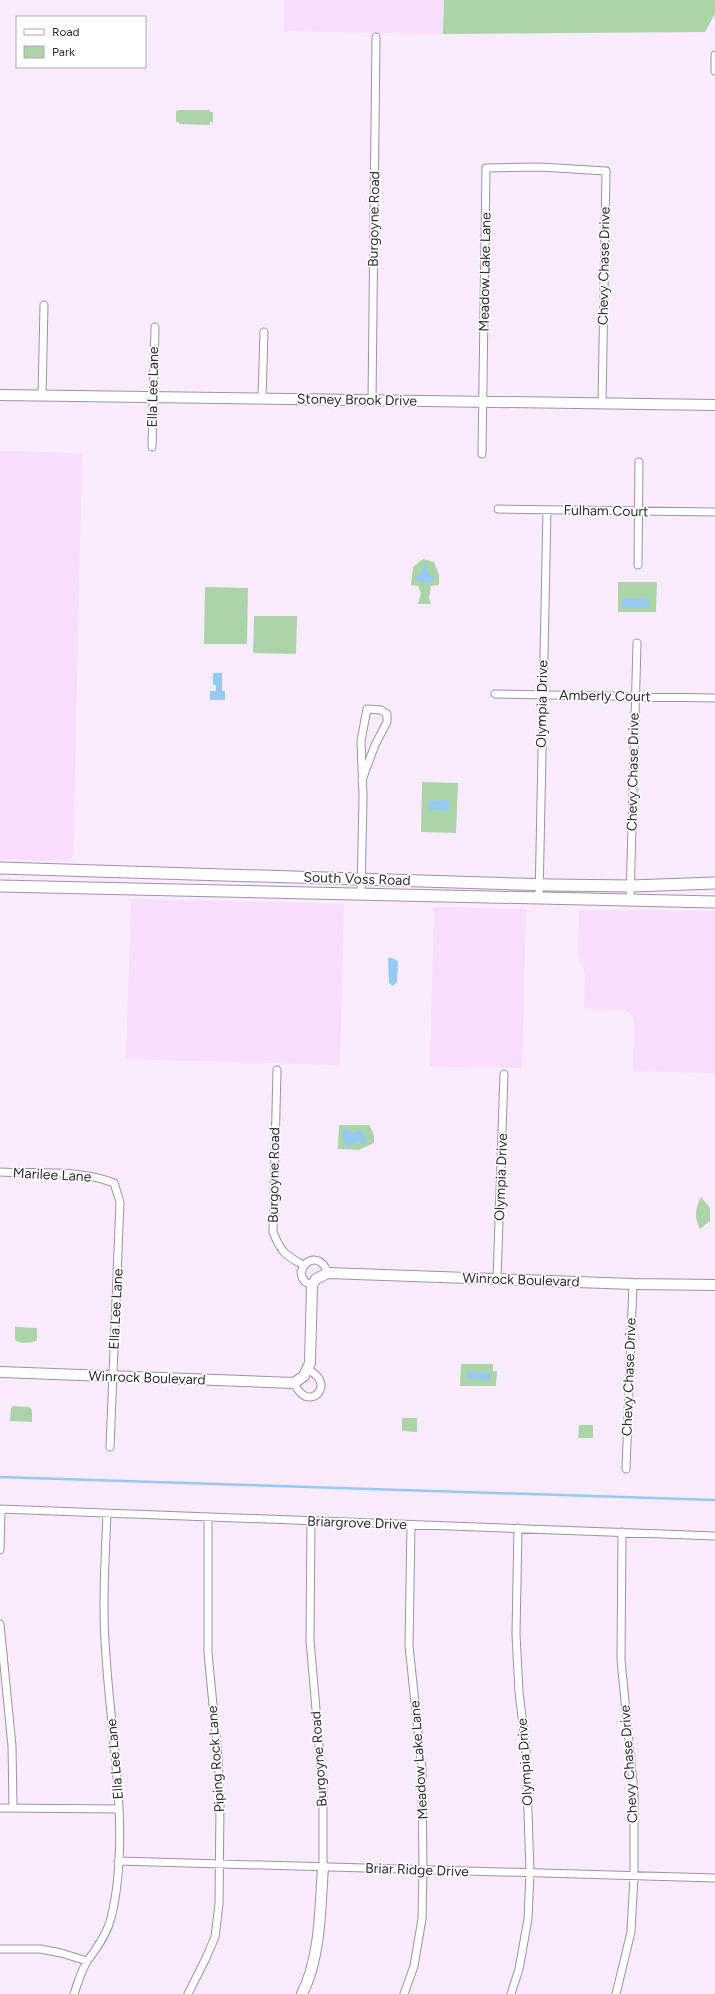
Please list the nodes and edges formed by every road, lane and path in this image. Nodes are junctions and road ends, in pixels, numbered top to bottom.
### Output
1 (376, 37) dead end
2 (715, 55) edge
3 (715, 71) edge
4 (563, 168) joint
5 (44, 305) dead end
6 (155, 327) dead end
7 (264, 332) dead end
8 (0, 395) edge
9 (42, 395) junction
10 (153, 397) junction
11 (262, 398) junction
12 (372, 400) junction
13 (484, 402) junction
14 (602, 404) junction
15 (715, 405) edge
16 (152, 447) dead end
17 (482, 454) dead end
18 (639, 462) dead end
19 (498, 509) dead end
20 (547, 510) junction
21 (638, 511) junction
22 (715, 512) edge
23 (638, 565) dead end
24 (637, 643) dead end
25 (494, 694) dead end
26 (543, 695) junction
27 (635, 697) junction
28 (715, 698) edge
29 (362, 780) junction
30 (0, 868) edge
31 (53, 870) junction
32 (155, 872) junction
33 (255, 876) junction
34 (361, 879) junction
35 (715, 883) edge
36 (539, 884) junction
37 (0, 886) edge
38 (631, 886) junction
39 (52, 887) junction
40 (156, 890) junction
41 (254, 892) junction
42 (361, 895) junction
43 (539, 898) junction
44 (630, 901) junction
45 (715, 902) edge
46 (277, 1070) dead end
47 (504, 1074) dead end
48 (0, 1172) edge
49 (104, 1179) joint
50 (303, 1265) junction
51 (328, 1273) junction
52 (497, 1280) junction
53 (633, 1284) junction
54 (312, 1285) junction
55 (715, 1285) edge
56 (308, 1370) junction
57 (0, 1372) edge
58 (112, 1376) junction
59 (294, 1383) junction
60 (110, 1448) dead end
61 (626, 1469) dead end
62 (0, 1509) edge
63 (107, 1514) junction
64 (208, 1517) junction
65 (311, 1522) junction
66 (411, 1525) junction
67 (518, 1528) junction
68 (622, 1532) junction
69 (715, 1536) edge
70 (0, 1550) edge
71 (0, 1624) edge
72 (0, 1808) edge
73 (13, 1808) junction
74 (119, 1810) junction
75 (118, 1861) junction
76 (220, 1864) junction
77 (323, 1867) junction
78 (423, 1870) junction
79 (530, 1873) junction
80 (634, 1876) junction
81 (715, 1878) edge
82 (0, 1948) edge
83 (87, 1961) junction
84 (74, 1994) edge
85 (188, 1994) edge
86 (302, 1994) edge
87 (404, 1994) edge
88 (510, 1994) edge
89 (616, 1994) edge

1 - 12 street, Burgoyne Road
2 - 3 street
4 - 13 street, Meadow Lake Lane
4 - 14 street, Chevy Chase Drive
5 - 9 street
6 - 10 street, Ella Lee Lane
7 - 11 street
8 - 9 street, Stoney Brook Drive
9 - 10 street, Stoney Brook Drive
10 - 11 street, Stoney Brook Drive
10 - 16 street, Ella Lee Lane
11 - 12 street, Stoney Brook Drive
12 - 13 street, Stoney Brook Drive
13 - 14 street, Stoney Brook Drive
13 - 17 street, Meadow Lake Lane
14 - 15 street, Stoney Brook Drive
18 - 21 street
19 - 20 street, Fulham Court
20 - 21 street, Fulham Court
20 - 26 street, Olympia Drive
21 - 22 street, Fulham Court
21 - 23 street
24 - 27 street, Chevy Chase Drive
25 - 26 street, Amberly Court
26 - 27 street, Amberly Court
26 - 36 street, Olympia Drive
27 - 28 street, Amberly Court
27 - 38 street, Chevy Chase Drive
29 - 29 street
29 - 34 street
30 - 31 main road, South Voss Road
31 - 32 main road, South Voss Road
31 - 39 main road
32 - 33 main road, South Voss Road
32 - 40 main road
33 - 34 main road, South Voss Road
33 - 41 main road
34 - 36 main road, South Voss Road
34 - 42 street
35 - 38 main road, South Voss Road
36 - 38 main road, South Voss Road
36 - 43 street, Olympia Drive
37 - 39 main road, South Voss Road
38 - 44 street, Chevy Chase Drive
39 - 40 main road, South Voss Road
40 - 41 main road, South Voss Road
41 - 42 main road, South Voss Road
42 - 43 main road, South Voss Road
43 - 44 main road, South Voss Road
44 - 45 main road, South Voss Road
46 - 50 street, Burgoyne Road
47 - 52 street, Olympia Drive
48 - 49 street, Marilee Lane
49 - 58 street, Ella Lee Lane
50 - 51 street
50 - 54 street
51 - 52 street, Winrock Boulevard
51 - 54 street
52 - 53 street, Winrock Boulevard
53 - 55 street, Winrock Boulevard
53 - 61 street, Chevy Chase Drive
54 - 56 street
56 - 59 street
56 - 59 street
57 - 58 street, Winrock Boulevard
58 - 59 street, Winrock Boulevard
58 - 60 street, Ella Lee Lane
62 - 63 street, Briargrove Drive
62 - 70 street
63 - 64 street, Briargrove Drive
63 - 74 street, Ella Lee Lane
64 - 65 street, Briargrove Drive
64 - 76 street, Piping Rock Lane
65 - 66 street, Briargrove Drive
65 - 77 street, Burgoyne Road
66 - 67 street, Briargrove Drive
66 - 78 street, Meadow Lake Lane
67 - 68 street, Briargrove Drive
67 - 79 street, Olympia Drive
68 - 69 street, Briargrove Drive
68 - 80 street, Chevy Chase Drive
71 - 73 street
72 - 73 street
73 - 74 street
74 - 75 street, Ella Lee Lane
75 - 76 street, Briar Ridge Drive
75 - 83 street, Ella Lee Lane
76 - 77 street, Briar Ridge Drive
76 - 85 street, Piping Rock Lane
77 - 78 street, Briar Ridge Drive
77 - 86 street, Burgoyne Road
78 - 79 street, Briar Ridge Drive
78 - 87 street, Meadow Lake Lane
79 - 80 street, Briar Ridge Drive
79 - 88 street, Olympia Drive
80 - 81 street, Briar Ridge Drive
80 - 89 street, Chevy Chase Drive
82 - 83 street
83 - 84 street, Ella Lee Lane

